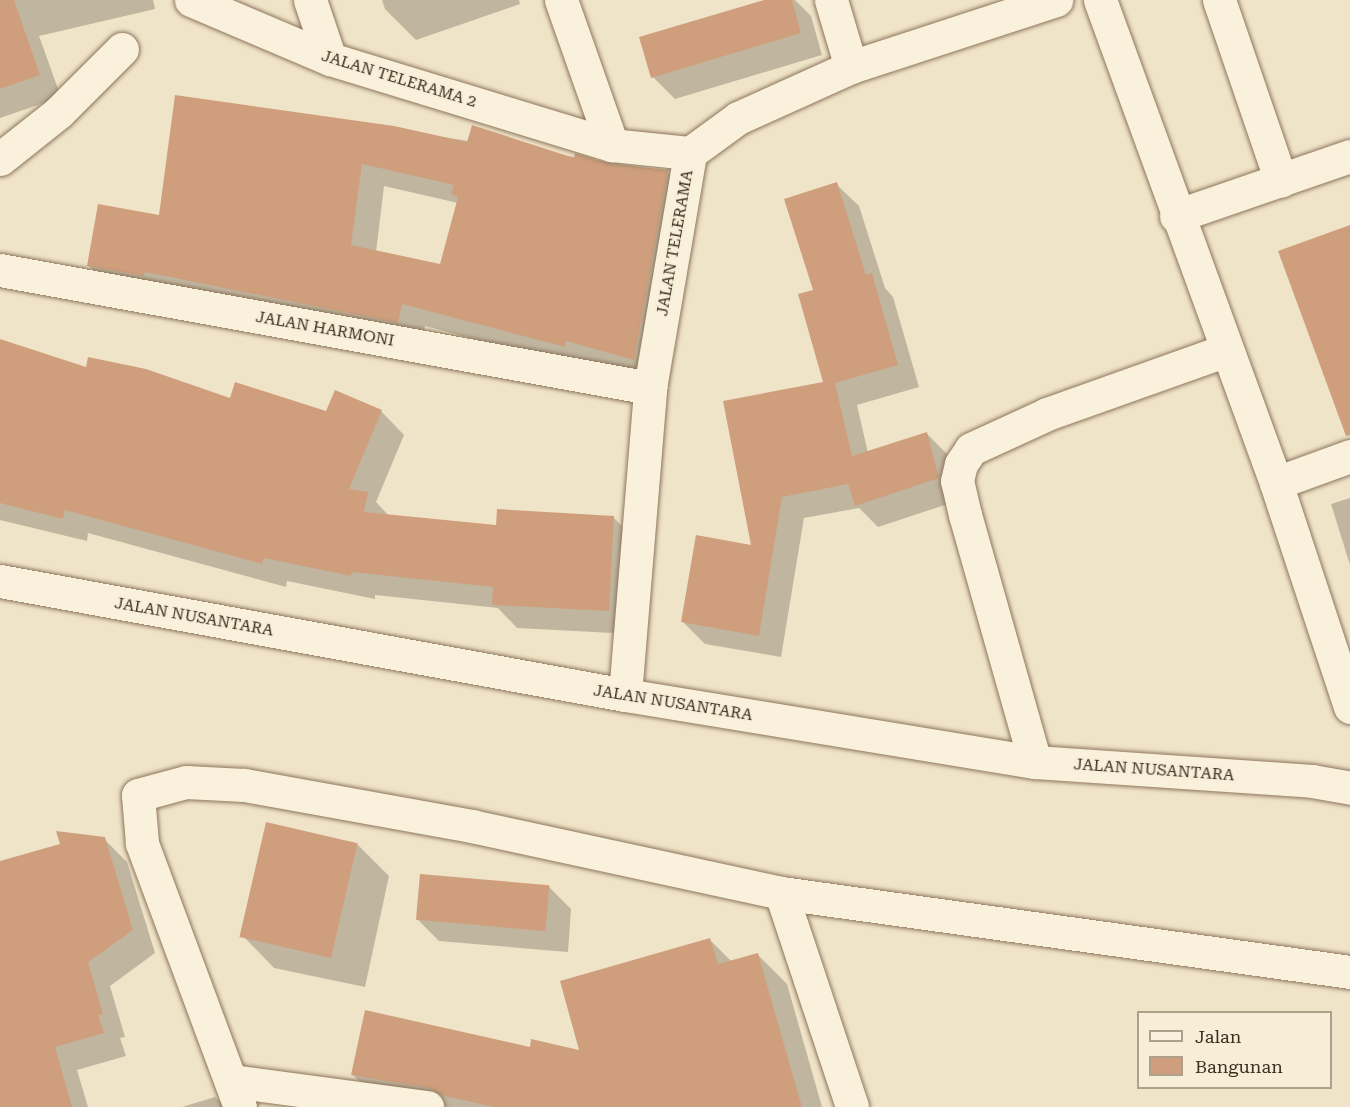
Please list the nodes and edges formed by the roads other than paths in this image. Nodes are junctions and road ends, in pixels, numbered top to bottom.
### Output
1 (192, 0) edge
2 (310, 0) edge
3 (561, 0) edge
4 (831, 0) edge
5 (1056, 0) edge
6 (1100, 0) edge
7 (1219, 0) edge
8 (122, 49) dead end
9 (330, 59) junction
10 (851, 67) junction
11 (612, 145) junction
12 (690, 153) junction
13 (1350, 156) edge
14 (0, 159) edge
15 (1281, 181) junction
16 (1176, 216) junction
17 (0, 270) edge
18 (1227, 350) junction
19 (650, 388) junction
20 (1350, 456) edge
21 (1276, 483) junction
22 (0, 581) edge
23 (625, 695) junction
24 (1350, 707) edge
25 (1035, 762) junction
26 (1350, 788) edge
27 (781, 893) junction
28 (1350, 972) edge
29 (236, 1094) edge
30 (427, 1107) edge
31 (852, 1107) edge

1 - 9 street, JALAN TELERAMA 2
2 - 9 street
3 - 11 street
4 - 10 street
5 - 10 street, JALAN TELERAMA
6 - 16 street
7 - 15 street
8 - 14 street
9 - 11 street, JALAN TELERAMA 2
10 - 12 street, JALAN TELERAMA
11 - 12 street, JALAN TELERAMA 2
12 - 19 street, JALAN TELERAMA
13 - 15 street
15 - 16 street
16 - 18 street
17 - 19 street, JALAN HARMONI
18 - 21 street
18 - 25 street
19 - 23 street, JALAN TELERAMA
20 - 21 street
21 - 24 street
22 - 23 street, JALAN NUSANTARA
23 - 25 street, JALAN NUSANTARA
25 - 26 street, JALAN NUSANTARA
27 - 28 street
27 - 29 street
27 - 31 street
29 - 30 street

